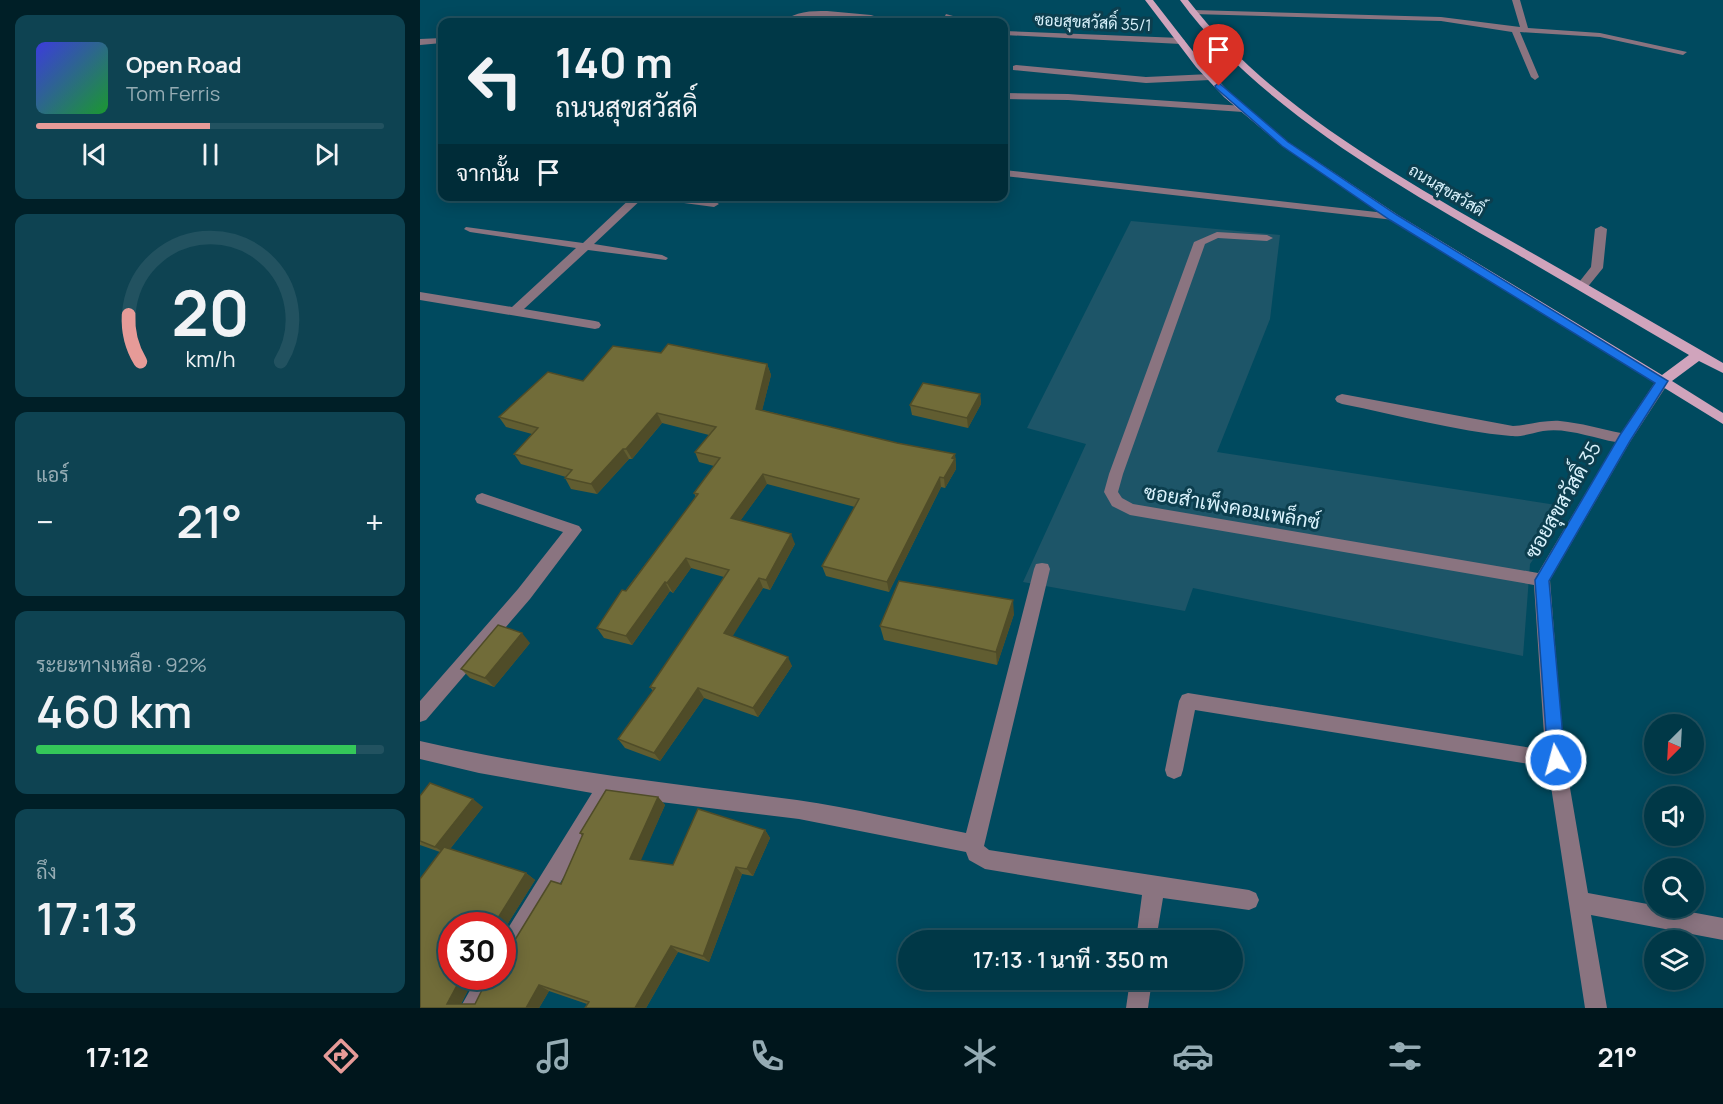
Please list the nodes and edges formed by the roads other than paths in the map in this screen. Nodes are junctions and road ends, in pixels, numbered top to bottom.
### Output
1 (1149, 0) edge
2 (1184, 0) edge
3 (1516, 0) edge
4 (1233, 3) dead end
5 (1193, 12) junction
6 (1212, 12) junction
7 (792, 18) edge
8 (876, 18) edge
9 (1515, 29) junction
10 (1525, 30) junction
11 (1008, 33) edge
12 (438, 41) edge
13 (1181, 41) junction
14 (420, 42) edge
15 (1683, 52) dead end
16 (1016, 68) dead end
17 (1535, 76) dead end
18 (1210, 77) junction
19 (1008, 96) edge
20 (1243, 109) junction
21 (1008, 173) edge
22 (635, 201) edge
23 (692, 201) edge
24 (714, 204) dead end
25 (1394, 218) junction
26 (1601, 229) dead end
27 (470, 230) dead end
28 (1267, 238) dead end
29 (585, 247) junction
30 (662, 258) dead end
31 (1582, 286) junction
32 (420, 296) edge
33 (514, 312) junction
34 (595, 325) dead end
35 (1698, 355) junction
36 (1723, 369) edge
37 (1662, 381) junction
38 (1341, 399) dead end
39 (1723, 419) edge
40 (1625, 439) junction
41 (482, 499) dead end
42 (1042, 569) dead end
43 (1542, 580) junction
44 (420, 714) edge
45 (420, 750) edge
46 (1556, 760) junction
47 (1174, 770) dead end
48 (607, 786) junction
49 (973, 844) junction
50 (1154, 887) junction
51 (1249, 900) dead end
52 (1579, 902) junction
53 (1723, 929) edge
54 (1148, 930) edge
55 (516, 936) edge
56 (482, 990) edge
57 (1140, 990) edge
58 (471, 1008) edge
59 (1137, 1008) edge
60 (1596, 1008) edge

1 - 13 main road
2 - 5 main road, ถนนสุขสวัสดิ์
3 - 10 street
4 - 6 street
5 - 6 street
5 - 31 main road, ถนนสุขสวัสดิ์
6 - 9 street
7 - 8 street
9 - 10 street
9 - 17 street
10 - 15 street
11 - 13 street, ซอยสุขสวัสดิ์ 35/1
12 - 14 street
13 - 18 main road
16 - 18 street
18 - 20 main road
19 - 20 street
20 - 25 main road
21 - 25 street
22 - 29 street
23 - 24 street
25 - 37 main road
26 - 31 street
27 - 29 street
28 - 43 street, ซอยสำเพ็งคอมเพล็กซ์
29 - 30 street
29 - 33 street
31 - 35 main road, ถนนสุขสวัสดิ์
32 - 33 street
33 - 34 street
35 - 36 main road, ถนนสุขสวัสดิ์
35 - 37 main road
37 - 39 main road
37 - 40 street, ซอยสุขสวัสดิ์ 35
38 - 40 street
40 - 43 street, ซอยสุขสวัสดิ์ 35
41 - 44 street
42 - 49 street
43 - 46 street, ซอยสุขสวัสดิ์ 35
45 - 48 street
46 - 47 street
46 - 52 street, ซอยสุขสวัสดิ์ 35
48 - 49 street
48 - 55 street
49 - 50 street
50 - 51 street
50 - 54 street
52 - 53 street
52 - 60 street, ซอยสุขสวัสดิ์ 35
56 - 58 street
57 - 59 street

